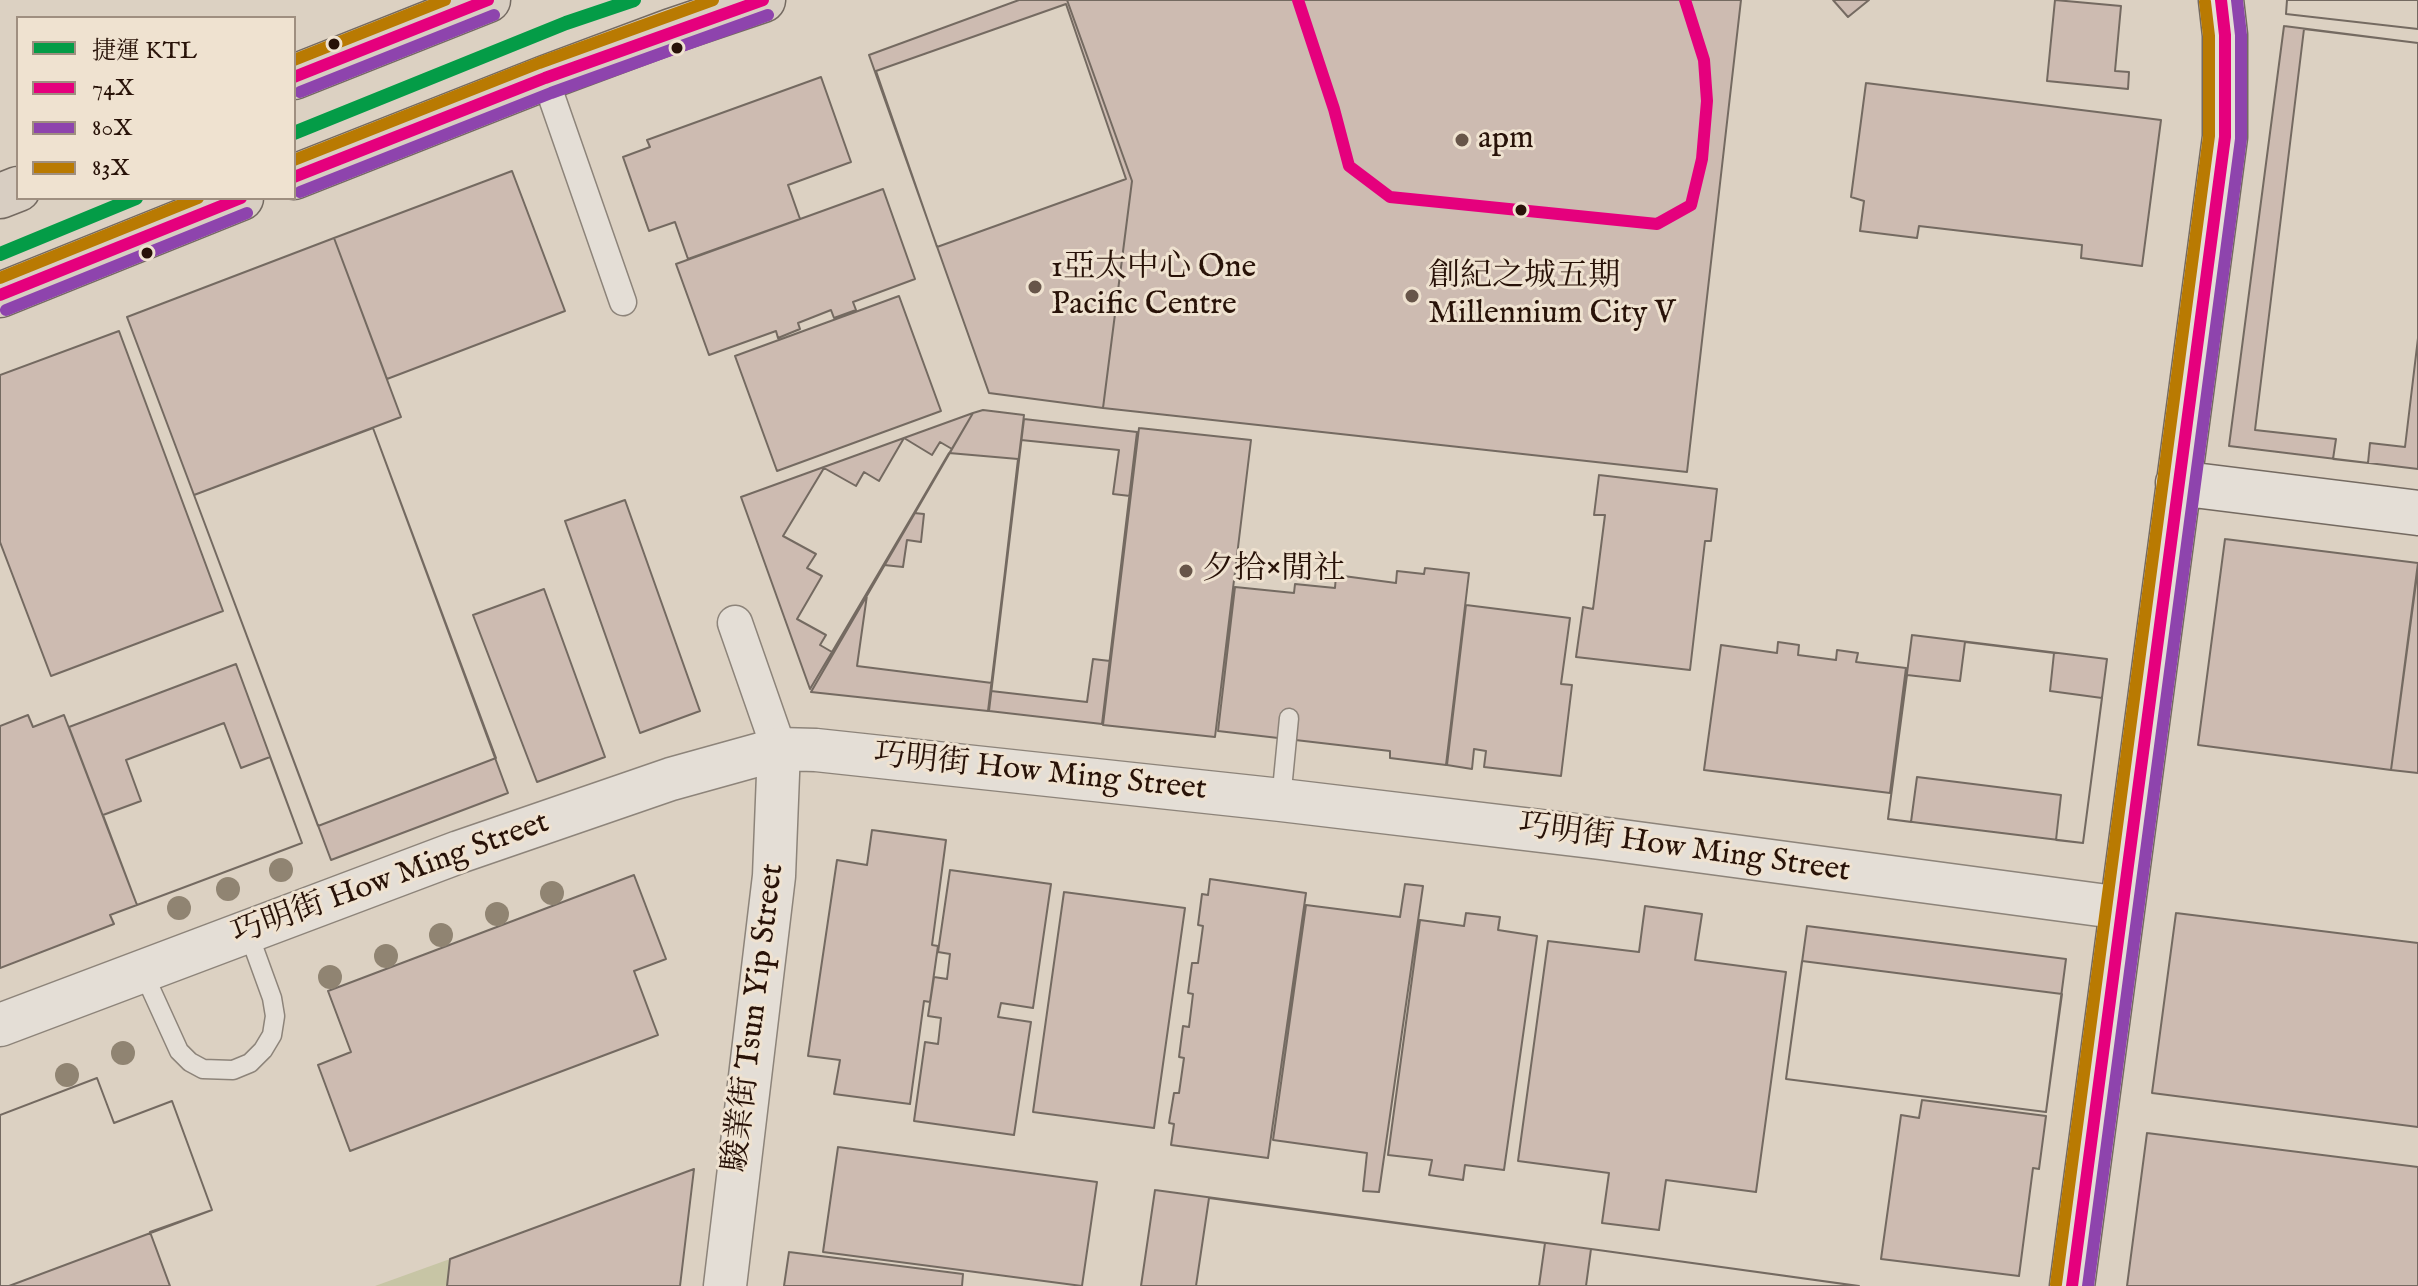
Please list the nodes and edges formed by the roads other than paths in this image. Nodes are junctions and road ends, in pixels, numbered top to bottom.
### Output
1 (488, 0) edge
2 (763, 0) edge
3 (2221, 0) edge
4 (296, 76) edge
5 (545, 78) junction
6 (296, 176) edge
7 (236, 200) edge
8 (2, 288) edge
9 (623, 302) dead end
10 (2178, 483) junction
11 (2418, 513) edge
12 (735, 623) dead end
13 (1289, 718) dead end
14 (779, 749) junction
15 (1281, 800) junction
16 (2122, 908) junction
17 (248, 932) junction
18 (143, 972) junction
19 (0, 1025) edge
20 (725, 1286) edge
21 (2072, 1286) edge

1 - 4 highway
2 - 5 highway
3 - 10 main road
5 - 6 highway
5 - 9 street
7 - 8 highway
10 - 11 main road
10 - 16 main road
12 - 14 street
13 - 15 lane
14 - 15 street, 巧明街 How Ming Street
14 - 17 street, 巧明街 How Ming Street
14 - 20 street, 駿業街 Tsun Yip Street
15 - 16 street, 巧明街 How Ming Street
16 - 21 main road
17 - 18 street, 巧明街 How Ming Street
17 - 18 lane
18 - 19 street, 巧明街 How Ming Street

